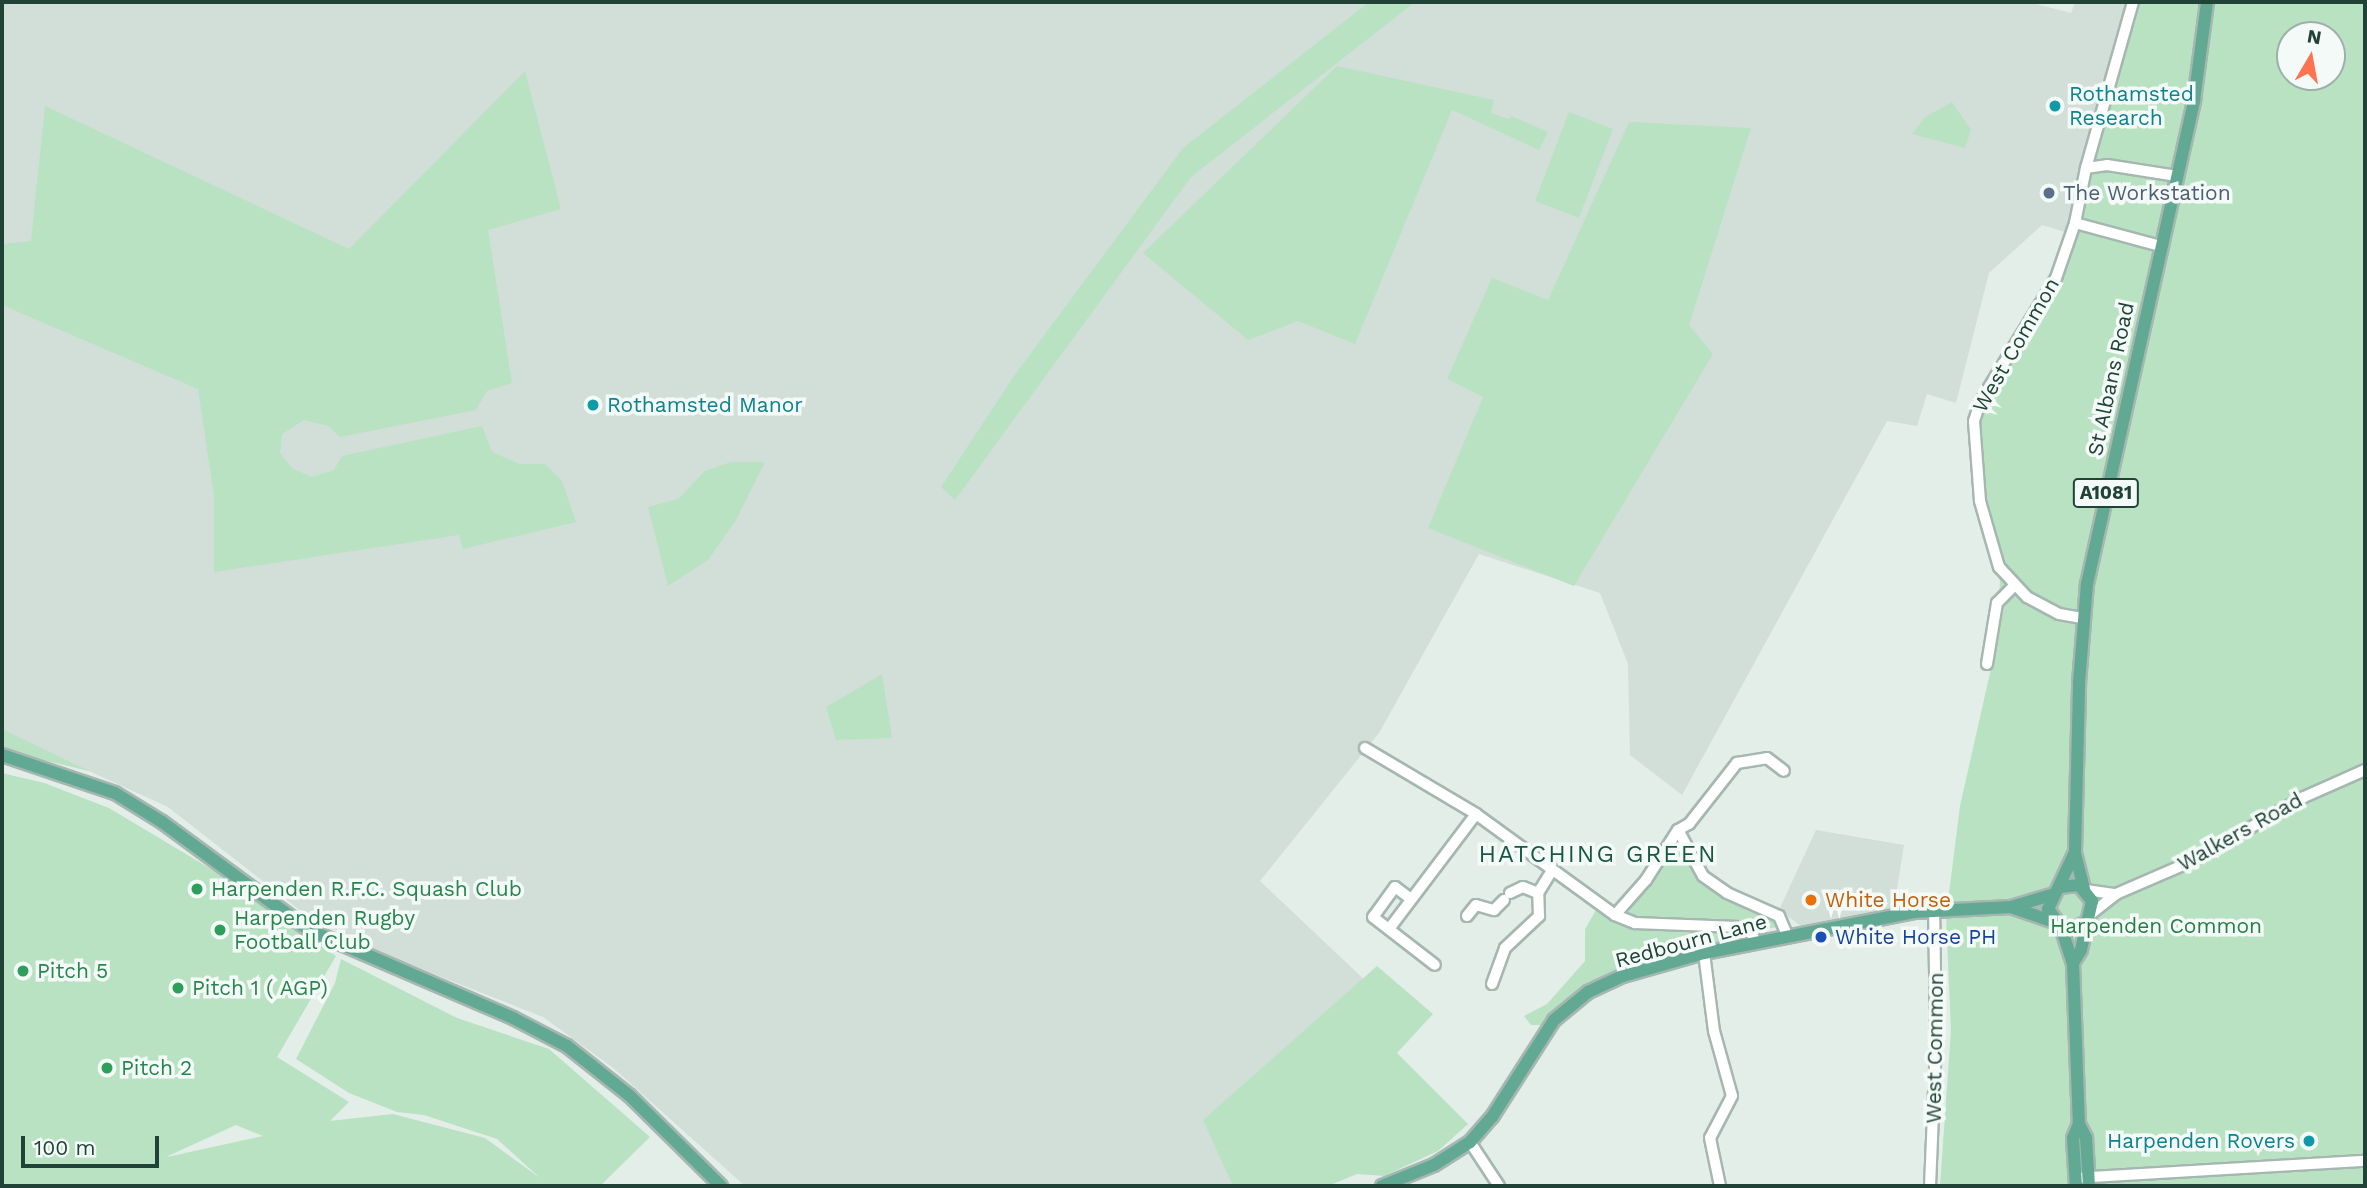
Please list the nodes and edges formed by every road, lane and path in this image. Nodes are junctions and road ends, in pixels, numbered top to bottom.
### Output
1 (2133, 2) edge
2 (2207, 2) edge
3 (2085, 168) junction
4 (2177, 176) junction
5 (2075, 223) junction
6 (2160, 246) junction
7 (2015, 585) junction
8 (2082, 618) junction
9 (1987, 664) dead end
10 (1365, 748) dead end
11 (2, 755) edge
12 (2365, 770) edge
13 (1784, 771) dead end
14 (1476, 814) junction
15 (1678, 830) junction
16 (2075, 852) junction
17 (1552, 872) junction
18 (2085, 889) junction
19 (2055, 891) junction
20 (1538, 892) junction
21 (2116, 894) junction
22 (1412, 899) junction
23 (2011, 907) junction
24 (1934, 910) junction
25 (1615, 915) junction
26 (1466, 916) dead end
27 (2089, 918) junction
28 (2058, 924) junction
29 (1389, 929) junction
30 (1787, 935) junction
31 (1756, 942) junction
32 (1704, 953) junction
33 (2073, 962) junction
34 (1435, 965) dead end
35 (1492, 984) dead end
36 (1469, 1142) junction
37 (2365, 1161) edge
38 (2082, 1182) edge
39 (721, 1186) edge
40 (1382, 1186) edge
41 (1499, 1186) edge
42 (1720, 1186) edge
43 (1930, 1186) edge

1 - 3 street, West Common
2 - 4 main road, St Albans Road / A1081
3 - 4 street
3 - 5 street, West Common
4 - 6 main road, St Albans Road / A1081
5 - 6 street
5 - 7 street, West Common
6 - 8 main road, St Albans Road / A1081
7 - 8 street, West Common
7 - 9 street
8 - 16 main road, St Albans Road / A1081
10 - 14 street
11 - 39 main road
12 - 21 street, Walkers Road
13 - 15 street
14 - 17 street
14 - 22 street
15 - 25 street
15 - 30 street
16 - 18 main road, St Albans Road / A1081
16 - 19 main road, St Albans Road / A1081
17 - 20 street
17 - 25 street
18 - 19 main road
18 - 21 street
18 - 27 main road, St Albans Road
19 - 23 main road, Redbourn Lane
19 - 28 main road, St Albans Road
20 - 26 street
20 - 35 street
21 - 27 street, Walkers Road
22 - 29 street
22 - 29 street
23 - 24 main road, Redbourn Lane
23 - 28 main road, Redbourn Lane
24 - 30 main road, Redbourn Lane
24 - 43 street, West Common
25 - 31 street
27 - 28 main road
27 - 33 main road, St Albans Road
28 - 33 main road, St Albans Road
29 - 34 street
30 - 31 main road, Redbourn Lane
31 - 32 main road, Redbourn Lane
32 - 36 main road, Redbourn Lane
32 - 42 street
33 - 38 main road, St Albans Road
36 - 40 main road, Redbourn Lane
36 - 41 street
37 - 38 street

